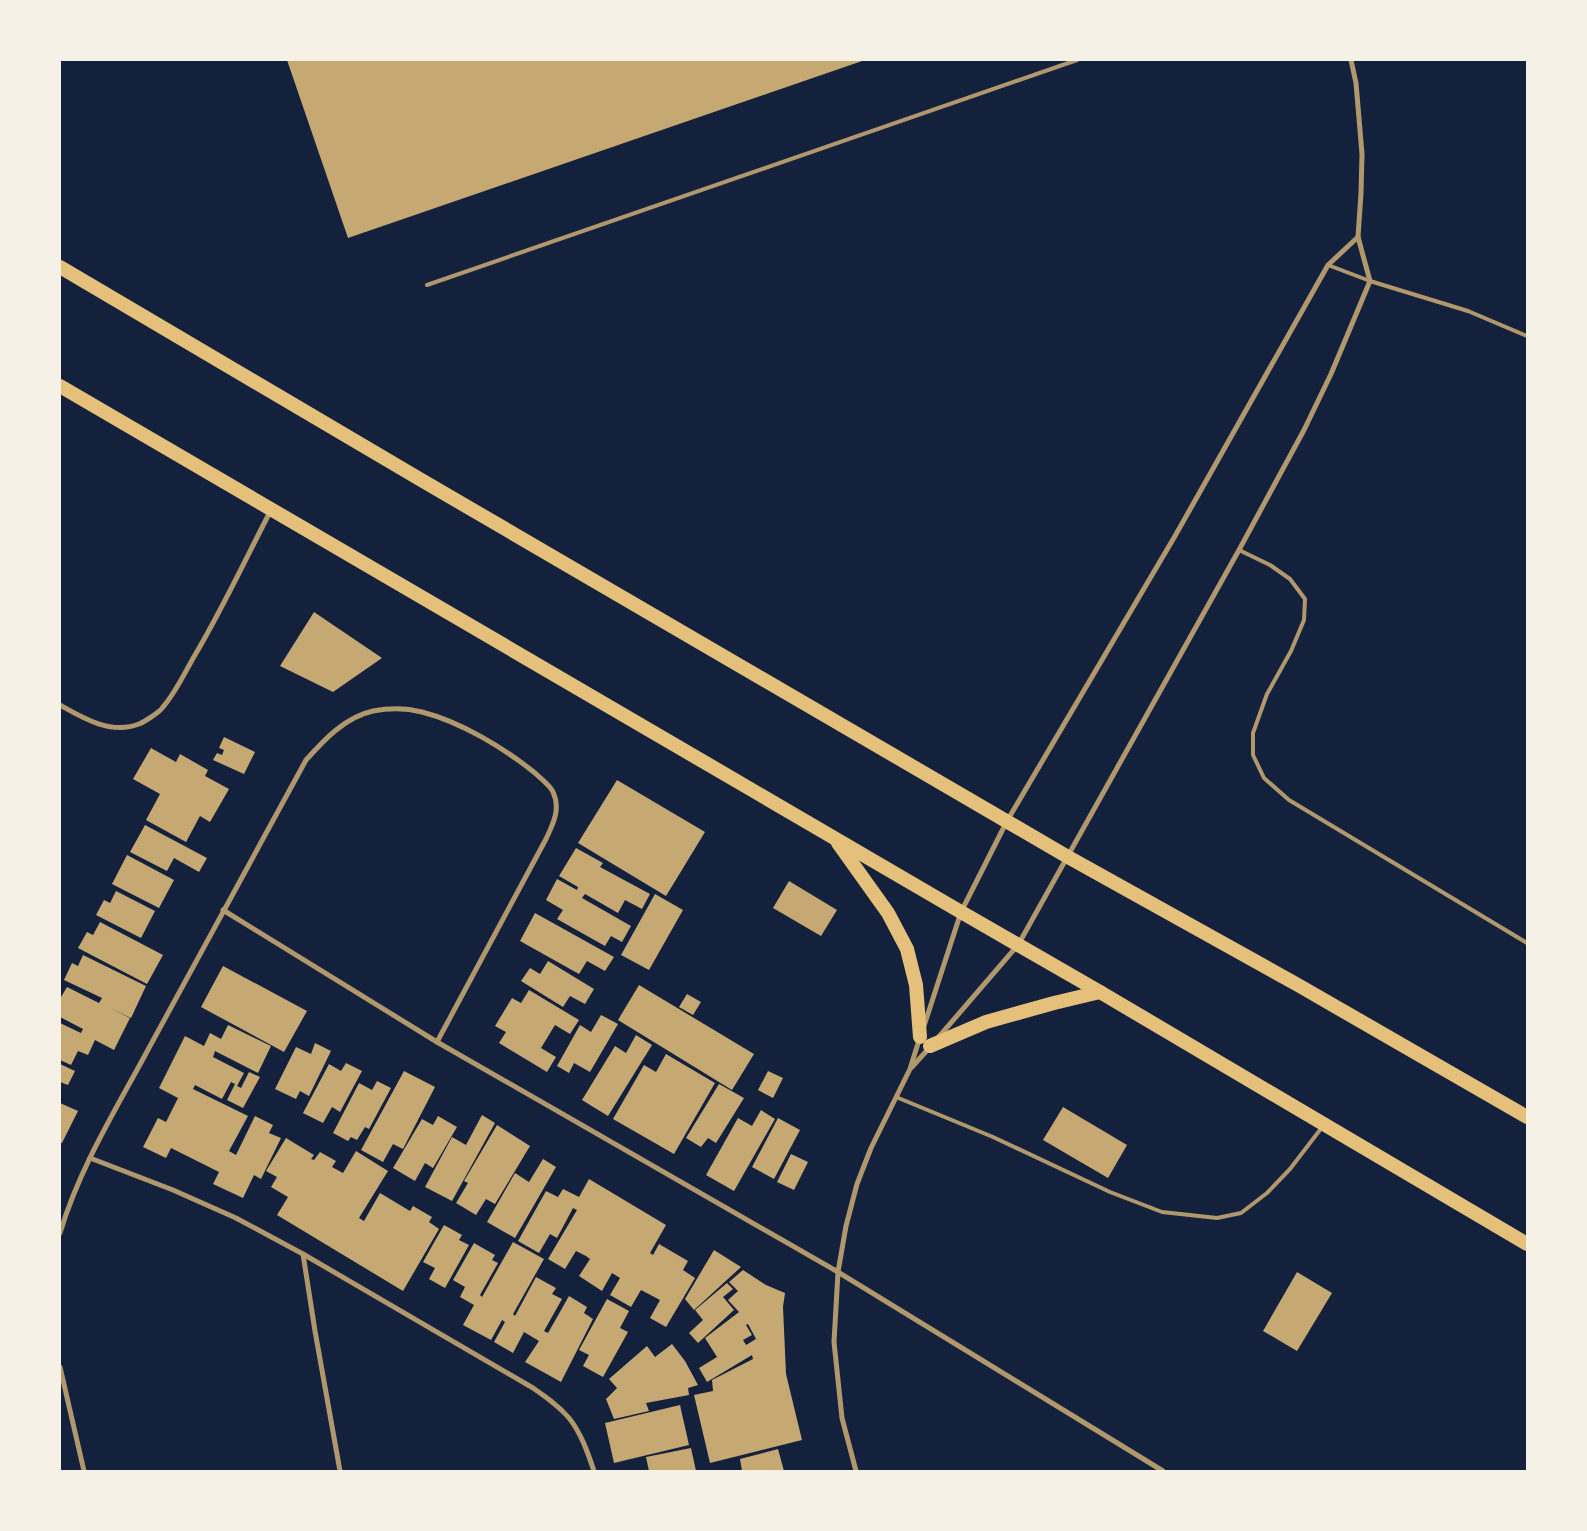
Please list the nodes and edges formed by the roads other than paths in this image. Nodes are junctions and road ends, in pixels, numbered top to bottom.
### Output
1 (1077, 60) edge
2 (1351, 60) edge
3 (1358, 238) junction
4 (1328, 265) junction
5 (60, 267) edge
6 (1370, 281) junction
7 (427, 285) dead end
8 (1527, 336) edge
9 (60, 386) edge
10 (271, 510) junction
11 (1240, 550) junction
12 (60, 705) edge
13 (1007, 821) junction
14 (835, 838) junction
15 (1068, 858) junction
16 (223, 910) junction
17 (961, 912) junction
18 (1527, 943) edge
19 (1018, 944) junction
20 (1100, 992) junction
21 (437, 1042) junction
22 (925, 1042) junction
23 (910, 1069) junction
24 (896, 1097) junction
25 (1527, 1117) edge
26 (1324, 1124) junction
27 (90, 1158) junction
28 (60, 1233) edge
29 (1527, 1244) edge
30 (303, 1254) junction
31 (838, 1272) junction
32 (60, 1367) edge
33 (84, 1471) edge
34 (340, 1471) edge
35 (594, 1471) edge
36 (856, 1471) edge
37 (1163, 1471) edge

1 - 7 lane
2 - 3 street
3 - 4 street
3 - 6 street
4 - 6 lane
4 - 13 street
5 - 13 highway
6 - 8 lane
6 - 11 street
9 - 10 highway
10 - 12 street
10 - 14 highway
11 - 15 street
11 - 18 lane
13 - 15 highway
13 - 17 street
14 - 17 highway
14 - 22 highway
15 - 19 street
15 - 25 highway
16 - 21 street
16 - 21 street
16 - 27 street
17 - 19 highway
17 - 22 street
19 - 20 highway
19 - 22 street
20 - 22 highway
20 - 26 highway
21 - 31 street
22 - 23 street
22 - 23 street
23 - 24 street
24 - 26 lane
24 - 31 street
26 - 29 highway
27 - 28 street
27 - 30 street
30 - 34 street
30 - 35 street
31 - 36 street
31 - 37 street
32 - 33 street

